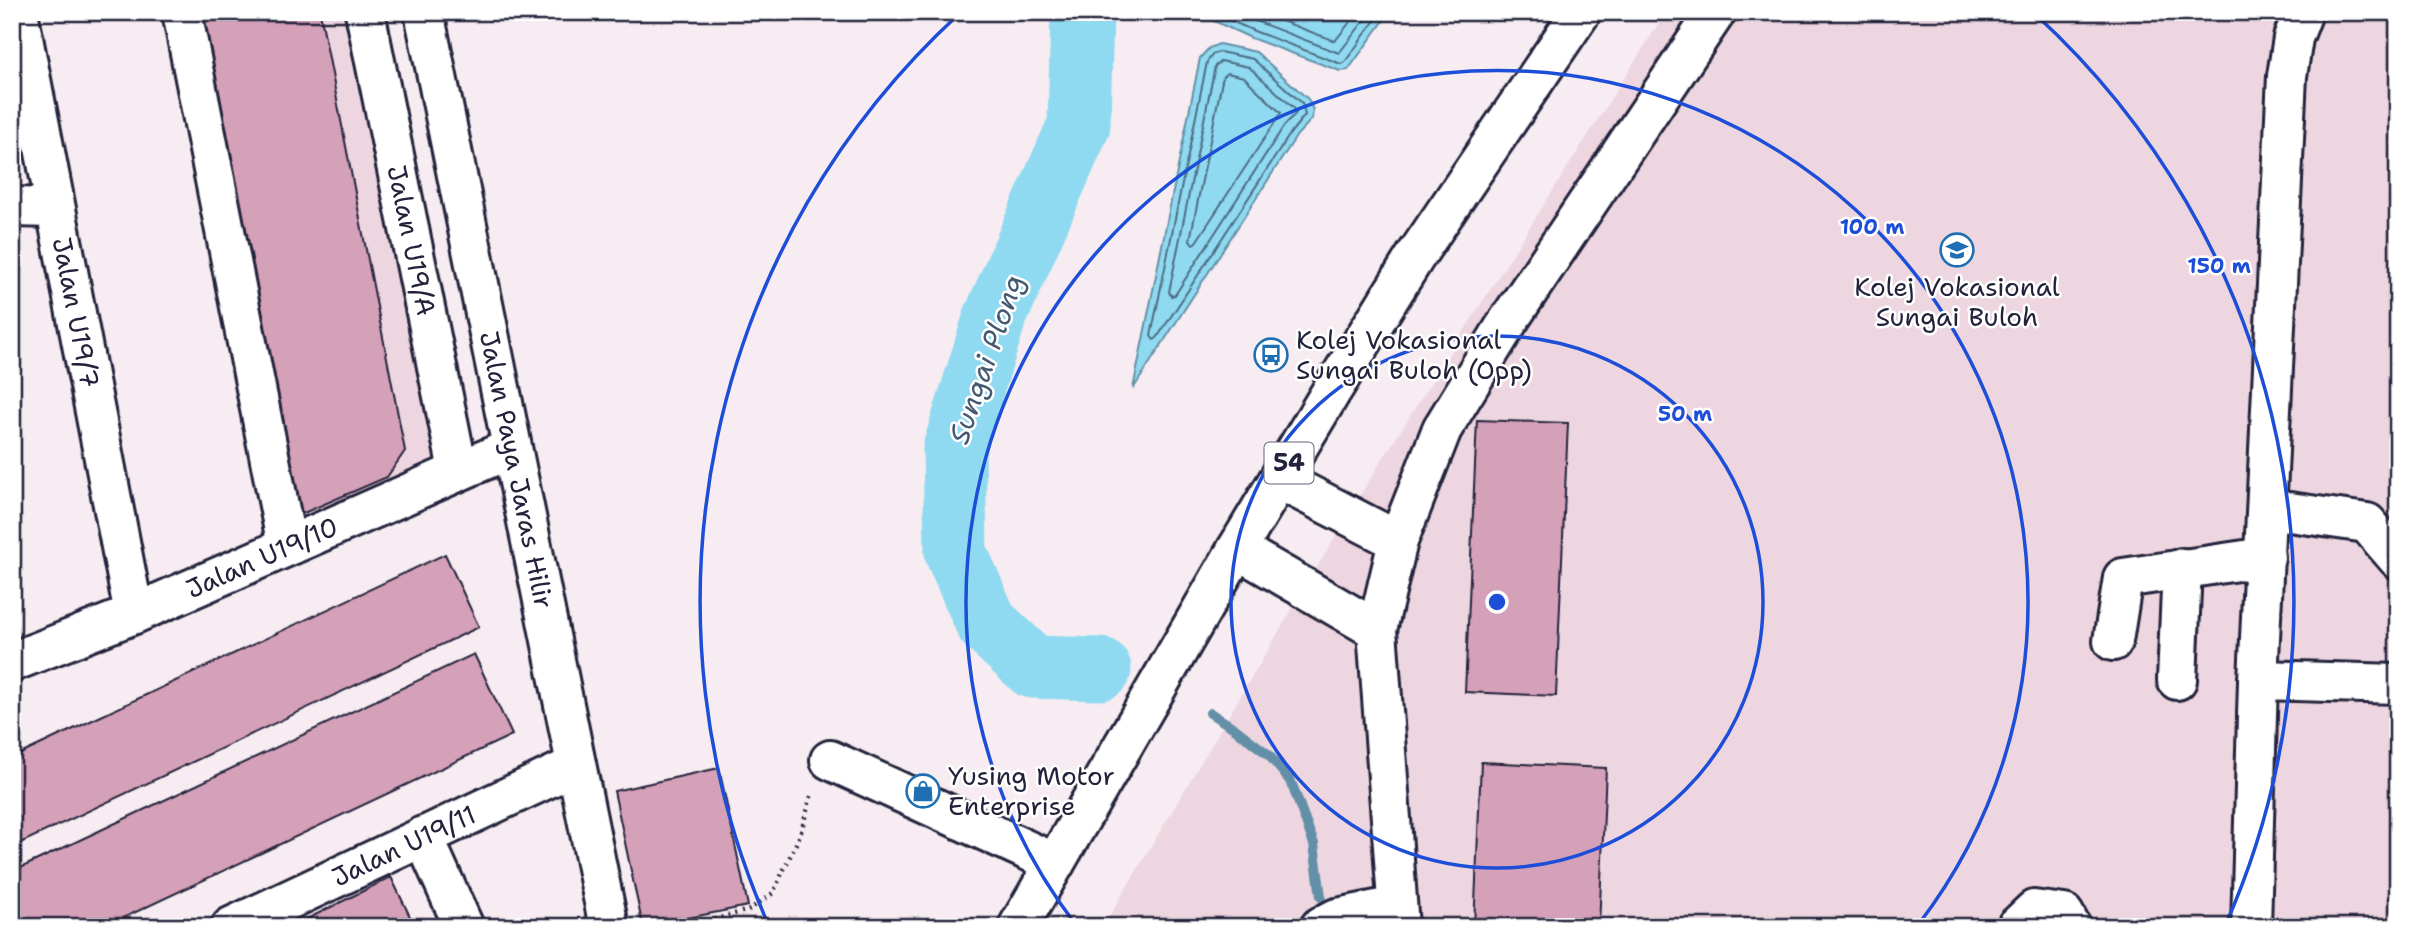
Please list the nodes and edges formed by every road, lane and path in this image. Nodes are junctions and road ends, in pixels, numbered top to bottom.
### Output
1 (18, 12) edge
2 (182, 12) edge
3 (365, 12) edge
4 (424, 12) edge
5 (1581, 12) edge
6 (1716, 12) edge
7 (2303, 12) edge
8 (12, 207) edge
9 (55, 208) junction
10 (512, 448) junction
11 (458, 470) junction
12 (1280, 480) junction
13 (2268, 509) junction
14 (1398, 541) junction
15 (287, 546) junction
16 (1237, 550) junction
17 (2265, 557) junction
18 (2398, 559) edge
19 (2182, 568) junction
20 (134, 614) junction
21 (1377, 630) junction
22 (2113, 641) dead end
23 (12, 662) edge
24 (2177, 680) dead end
25 (2259, 680) junction
26 (2398, 684) edge
27 (830, 760) joint
28 (576, 765) junction
29 (423, 836) junction
30 (1055, 863) junction
31 (1398, 916) edge
32 (231, 927) edge
33 (464, 927) edge
34 (609, 927) edge
35 (687, 927) edge
36 (1018, 927) edge
37 (1320, 927) edge
38 (2016, 927) edge
39 (2071, 927) edge
40 (2252, 927) edge

1 - 9 main road, Jalan U19/7
2 - 15 main road
3 - 11 main road, Jalan U19/A
4 - 10 main road, Jalan Paya Jaras Hilir
5 - 12 main road, 54
6 - 14 main road
7 - 13 main road
8 - 9 main road
9 - 20 main road, Jalan U19/7
10 - 11 main road, Jalan U19/10
10 - 28 main road, Jalan Paya Jaras Hilir
11 - 15 main road, Jalan U19/10
12 - 14 main road
12 - 16 main road, 54
13 - 17 main road
13 - 18 main road
14 - 21 main road
15 - 20 main road, Jalan U19/10
16 - 21 main road
16 - 30 main road, 54
17 - 19 main road
17 - 25 main road
19 - 22 main road
19 - 24 main road
20 - 23 main road, Jalan U19/10
21 - 31 main road
25 - 26 main road
25 - 40 main road
27 - 30 main road
27 - 35 path
28 - 29 main road, Jalan U19/11
28 - 34 main road, Jalan Paya Jaras Hilir
29 - 32 main road, Jalan U19/11
29 - 33 main road
30 - 36 main road, 54
31 - 37 main road
38 - 39 main road

